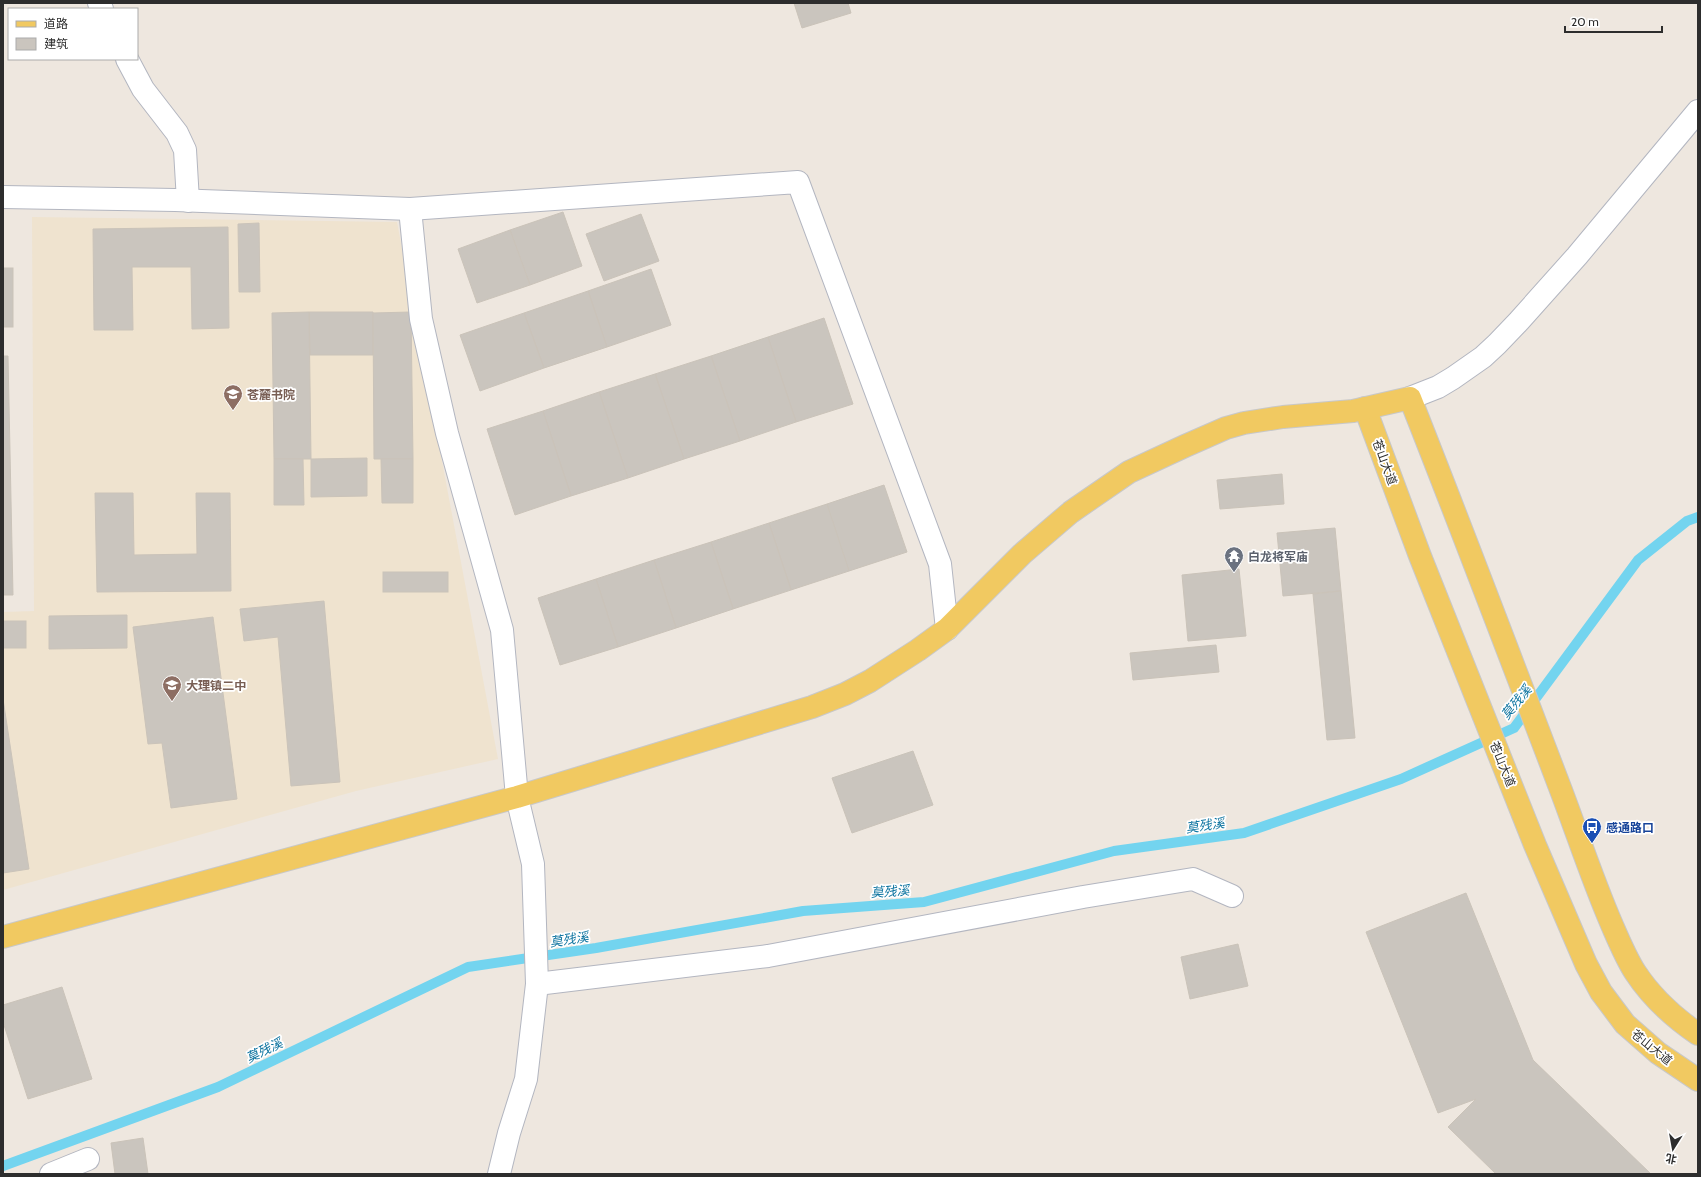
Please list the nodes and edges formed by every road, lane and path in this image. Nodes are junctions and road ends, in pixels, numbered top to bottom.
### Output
1 (128, 60) edge
2 (1698, 111) edge
3 (3, 197) edge
4 (188, 201) junction
5 (410, 209) junction
6 (1410, 398) junction
7 (1365, 408) junction
8 (947, 629) junction
9 (517, 797) junction
10 (1232, 896) dead end
11 (3, 937) edge
12 (537, 984) junction
13 (1698, 1034) edge
14 (1698, 1080) edge
15 (88, 1159) dead end
16 (51, 1174) edge
17 (499, 1174) edge

1 - 4 street
2 - 6 street
3 - 4 street
4 - 5 street
5 - 8 street
5 - 9 street
6 - 7 main road
6 - 13 main road
7 - 8 main road
7 - 14 main road, 苍山大道
8 - 9 main road
9 - 11 main road
9 - 12 street
10 - 12 street
12 - 17 street
15 - 16 street

